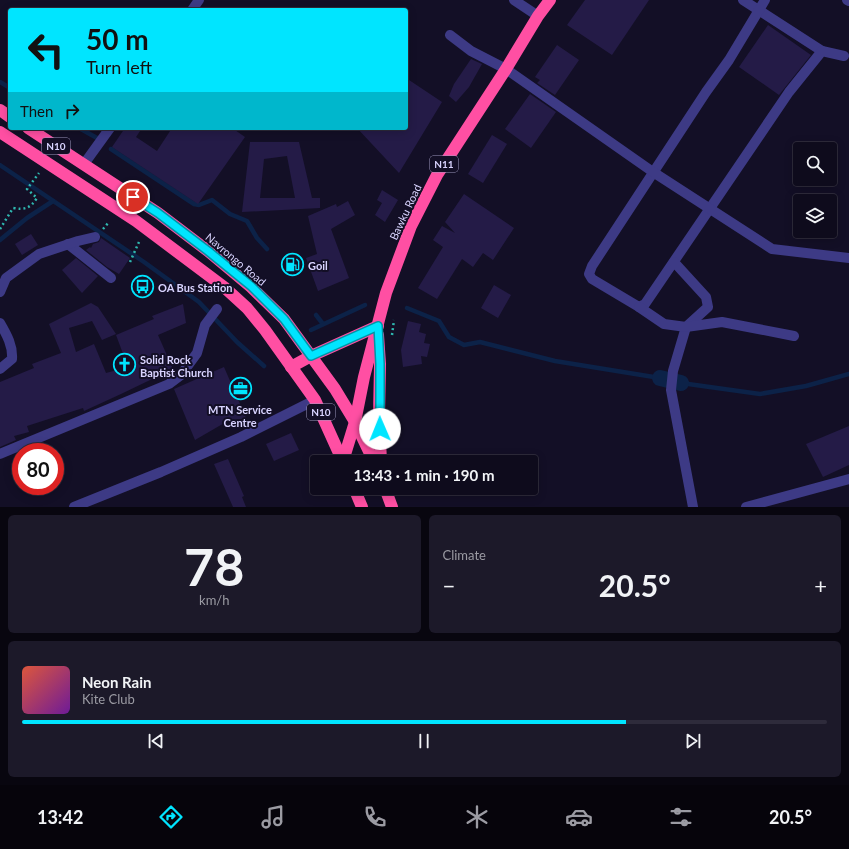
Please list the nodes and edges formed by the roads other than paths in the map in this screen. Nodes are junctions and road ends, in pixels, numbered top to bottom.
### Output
1 (514, 0) edge
2 (550, 0) edge
3 (743, 0) edge
4 (765, 0) edge
5 (759, 10) junction
6 (538, 16) junction
7 (450, 35) dead end
8 (822, 50) junction
9 (847, 54) edge
10 (506, 69) junction
11 (31, 130) edge
12 (109, 130) edge
13 (0, 132) edge
14 (84, 164) junction
15 (653, 172) junction
16 (710, 209) junction
17 (95, 237) dead end
18 (68, 244) junction
19 (849, 258) edge
20 (674, 262) junction
21 (0, 269) edge
22 (6, 278) junction
23 (110, 278) dead end
24 (0, 292) edge
25 (639, 307) junction
26 (217, 309) dead end
27 (0, 324) edge
28 (378, 326) junction
29 (686, 326) junction
30 (794, 336) dead end
31 (311, 356) junction
32 (291, 367) junction
33 (0, 369) edge
34 (315, 400) junction
35 (355, 422) junction
36 (0, 454) edge
37 (340, 455) edge
38 (345, 455) edge
39 (371, 455) edge
40 (381, 455) edge
41 (849, 479) edge
42 (357, 495) edge
43 (388, 495) edge
44 (74, 507) edge
45 (362, 507) edge
46 (392, 507) edge
47 (693, 507) edge
48 (746, 507) edge

1 - 6 street
2 - 6 highway, Bawku Road / N11
3 - 5 street
4 - 5 street
5 - 8 street
5 - 15 street
6 - 10 highway, Bawku Road / N11
7 - 10 street
8 - 9 street
8 - 16 street
10 - 15 street
10 - 28 highway, Bawku Road / N11
11 - 14 highway, Navrongo Road / N10
12 - 14 street
13 - 32 highway, N10
14 - 31 highway, Navrongo Road / N10
15 - 16 street
15 - 25 street
16 - 19 street
16 - 20 street
17 - 18 street
18 - 22 street
18 - 23 street
20 - 25 street
20 - 29 street
21 - 22 street
22 - 24 street
25 - 29 street
26 - 36 street
27 - 33 street
28 - 31 highway
28 - 35 highway, Bawku Road / N11
28 - 40 highway, N11
29 - 30 street
29 - 47 street
31 - 32 highway
31 - 35 highway, Navrongo Road / N10
32 - 34 highway, N10
34 - 37 highway, N10
34 - 44 street
35 - 38 highway, Bawku Road / N11
35 - 39 highway, Navrongo Road / N10
41 - 48 street
42 - 45 highway
43 - 46 highway

